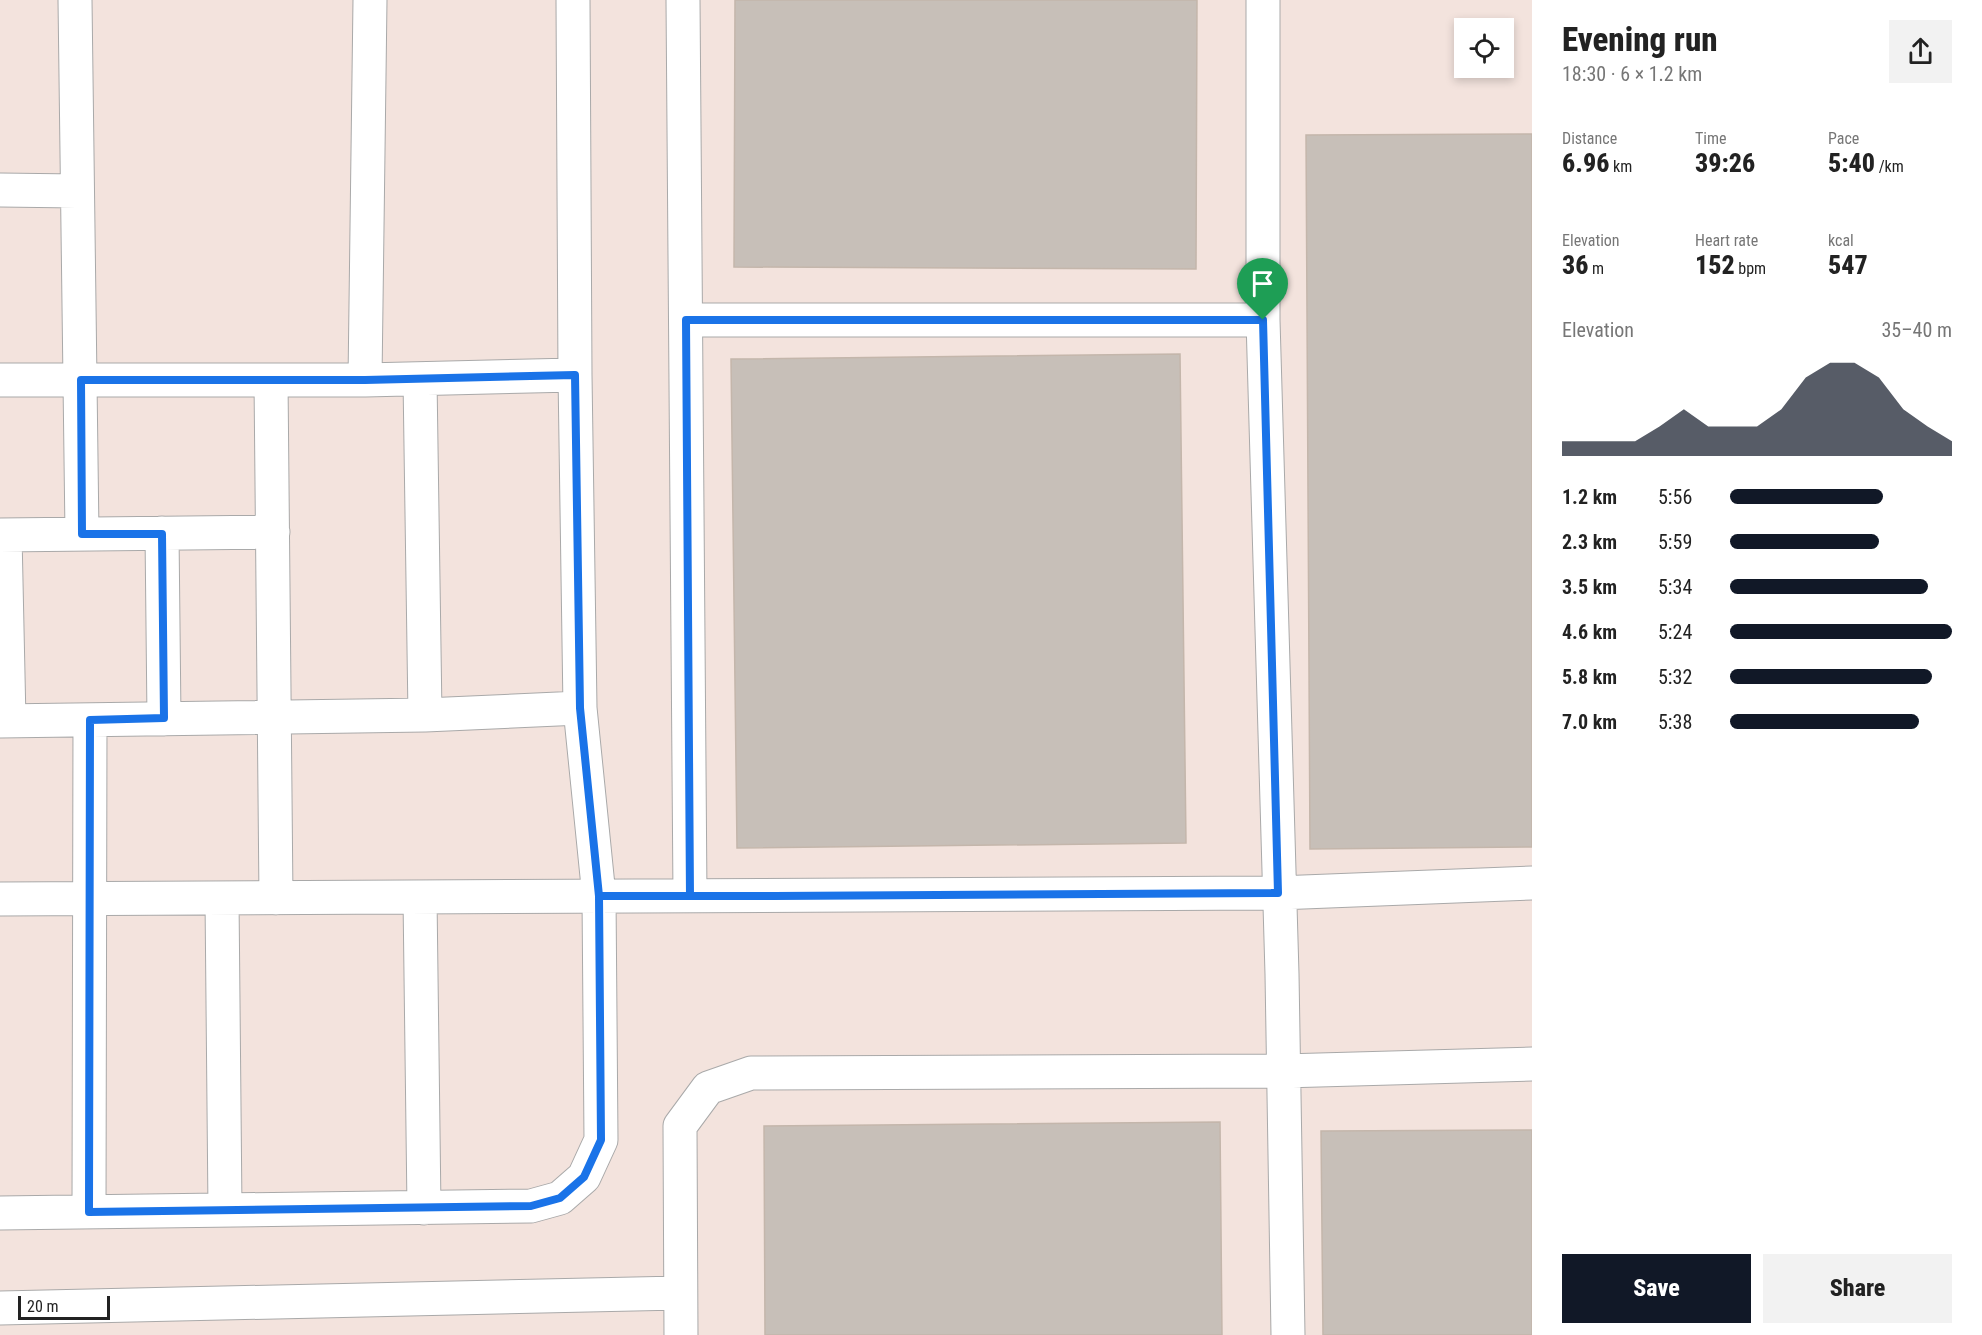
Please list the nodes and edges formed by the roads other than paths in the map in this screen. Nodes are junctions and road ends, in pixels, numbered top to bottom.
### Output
1 (75, 0) edge
2 (370, 0) edge
3 (573, 0) edge
4 (683, 0) edge
5 (1263, 0) edge
6 (0, 190) edge
7 (77, 191) junction
8 (686, 320) junction
9 (1263, 320) junction
10 (575, 375) junction
11 (420, 379) junction
12 (0, 380) edge
13 (81, 380) junction
14 (271, 380) junction
15 (365, 380) junction
16 (273, 532) junction
17 (82, 534) junction
18 (162, 534) junction
19 (3, 535) edge
20 (580, 708) junction
21 (425, 714) junction
22 (274, 717) junction
23 (164, 718) junction
24 (90, 720) junction
25 (5, 721) edge
26 (1532, 883) edge
27 (1278, 893) junction
28 (599, 896) junction
29 (690, 896) junction
30 (276, 897) junction
31 (420, 897) junction
32 (90, 898) junction
33 (222, 898) junction
34 (0, 899) edge
35 (1532, 1064) edge
36 (1283, 1071) junction
37 (424, 1208) junction
38 (225, 1210) junction
39 (89, 1212) junction
40 (0, 1213) edge
41 (680, 1293) junction
42 (0, 1308) edge
43 (681, 1335) edge
44 (1288, 1335) edge

1 - 7 lane
2 - 15 lane
3 - 10 lane
4 - 8 lane
5 - 9 lane
6 - 7 lane
7 - 13 lane
8 - 9 lane
8 - 29 lane
9 - 27 lane
10 - 11 lane
10 - 20 lane
11 - 15 lane
11 - 21 lane
12 - 13 lane
13 - 14 lane
13 - 17 lane
14 - 15 lane
14 - 16 lane
16 - 18 lane
16 - 22 lane
17 - 18 lane
17 - 19 lane
18 - 23 lane
19 - 25 lane
20 - 21 lane
20 - 28 lane
21 - 22 lane
22 - 23 lane
22 - 30 lane
23 - 24 lane
24 - 25 lane
24 - 32 lane
26 - 27 lane
27 - 29 lane
27 - 36 lane
28 - 29 lane
28 - 31 lane
28 - 37 lane
30 - 31 lane
30 - 33 lane
31 - 37 lane
32 - 33 lane
32 - 34 lane
32 - 39 lane
33 - 38 lane
35 - 36 lane
36 - 41 lane
36 - 44 lane
37 - 38 lane
38 - 39 lane
39 - 40 lane
41 - 42 lane
41 - 43 lane

